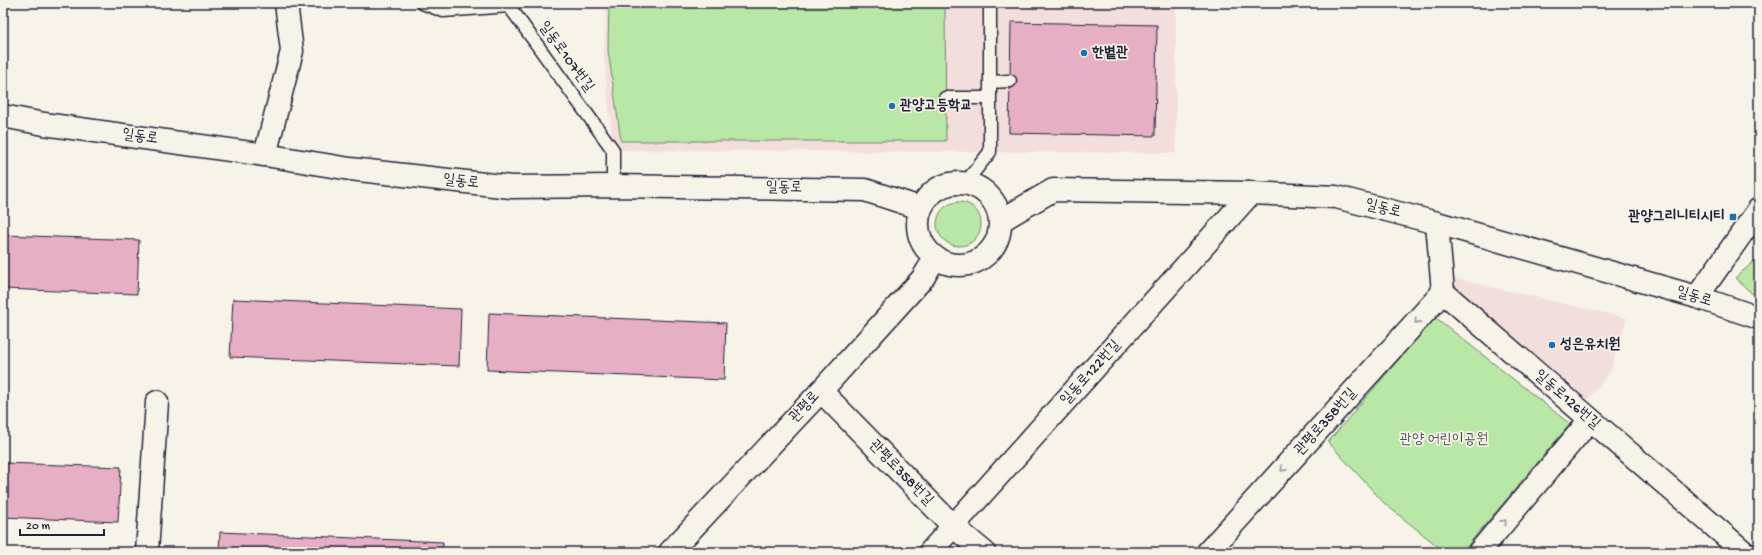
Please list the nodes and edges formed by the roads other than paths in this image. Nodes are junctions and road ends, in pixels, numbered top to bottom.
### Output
1 (286, 3) edge
2 (422, 3) edge
3 (990, 3) edge
4 (1010, 81) dead end
5 (990, 82) junction
6 (945, 98) dead end
7 (990, 98) junction
8 (3, 116) edge
9 (265, 155) junction
10 (965, 182) junction
11 (613, 186) junction
12 (1251, 193) junction
13 (920, 208) junction
14 (1759, 209) edge
15 (1000, 221) junction
16 (1437, 223) junction
17 (934, 258) junction
18 (1443, 292) junction
19 (1697, 297) junction
20 (1759, 318) edge
21 (821, 391) junction
22 (157, 402) dead end
23 (1590, 420) junction
24 (954, 527) junction
25 (147, 552) edge
26 (670, 552) edge
27 (930, 552) edge
28 (984, 552) edge
29 (1208, 552) edge
30 (1479, 552) edge
31 (1744, 552) edge

1 - 9 street
2 - 11 lane, 일동로107번길
3 - 5 lane
4 - 5 lane
5 - 7 lane
6 - 7 lane
7 - 10 lane
8 - 9 street, 일동로
9 - 11 street, 일동로
10 - 13 street
10 - 15 street
11 - 13 street, 일동로
12 - 15 street, 일동로
12 - 16 street, 일동로
12 - 24 street, 일동로122번길
13 - 17 street
14 - 19 street
15 - 17 street
16 - 18 street
16 - 19 street, 일동로
17 - 21 street, 관평로
18 - 23 street, 일동로126번길
18 -> 29 street, 관평로358번길
19 - 20 street, 일동로
21 - 24 street, 관평로358번길
21 - 26 street, 관평로
22 - 25 street
30 -> 23 street
23 - 31 street, 일동로126번길
24 - 27 street, 일동로122번길
24 - 28 street, 관평로358번길

